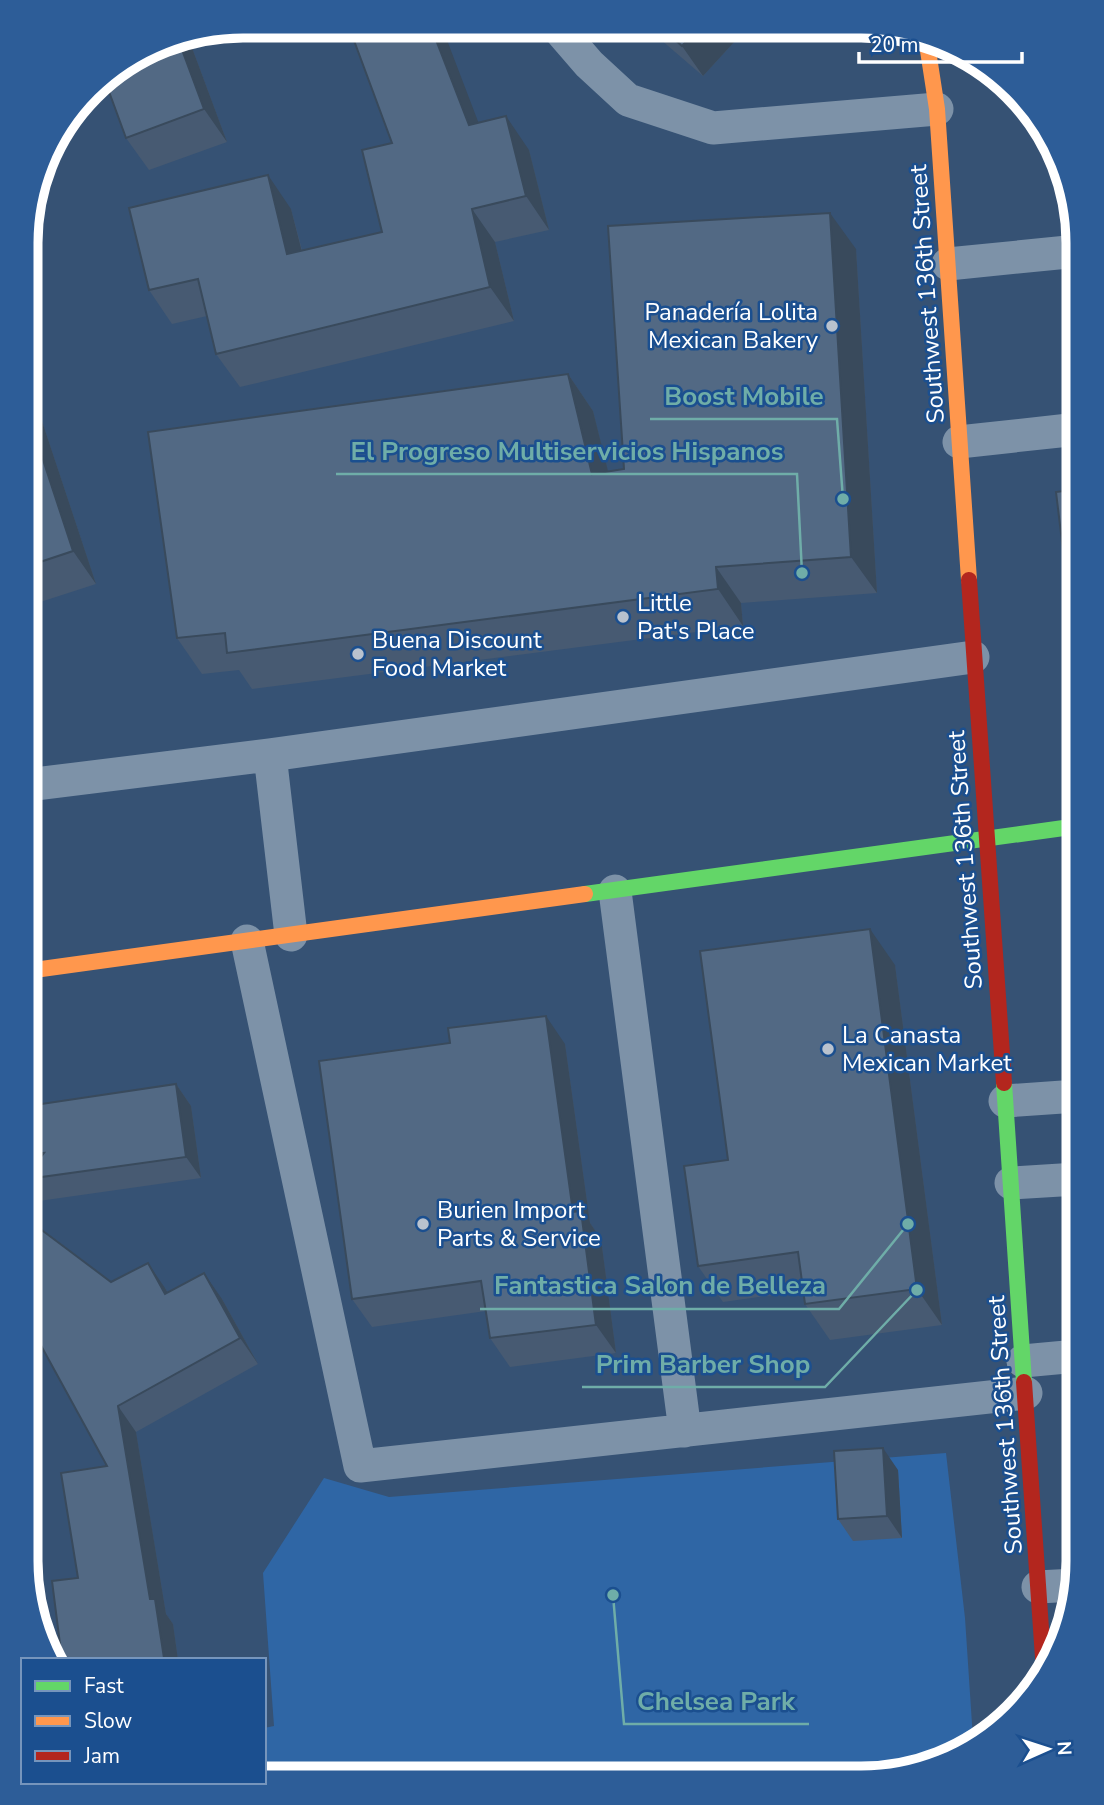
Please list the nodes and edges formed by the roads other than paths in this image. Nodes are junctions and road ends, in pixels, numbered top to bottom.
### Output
1 (567, 38) edge
2 (929, 51) edge
3 (937, 108) junction
4 (1066, 252) edge
5 (948, 264) junction
6 (1066, 430) edge
7 (959, 442) junction
8 (973, 657) junction
9 (270, 755) junction
10 (38, 784) edge
11 (1066, 828) edge
12 (986, 840) junction
13 (615, 891) junction
14 (291, 934) junction
15 (247, 941) junction
16 (38, 970) edge
17 (1065, 1097) edge
18 (1005, 1101) junction
19 (1065, 1180) edge
20 (1011, 1183) junction
21 (1065, 1361) edge
22 (1024, 1377) junction
23 (685, 1430) junction
24 (1064, 1586) edge
25 (1038, 1587) junction
26 (1043, 1654) edge

1 - 3 lane
2 - 3 street, Southwest 136th Street
3 - 5 street, Southwest 136th Street
4 - 5 lane
5 - 7 street, Southwest 136th Street
6 - 7 lane
7 - 8 street, Southwest 136th Street
8 - 9 lane
8 - 12 street, Southwest 136th Street
9 - 10 lane
9 - 14 lane
11 - 12 street
12 - 13 street
12 - 18 street, Southwest 136th Street
13 - 14 street
13 - 23 lane
14 - 15 street
15 - 16 street
15 - 23 lane
17 - 18 lane
18 - 20 street, Southwest 136th Street
19 - 20 lane
20 - 22 street, Southwest 136th Street
21 - 22 lane
22 - 23 lane
22 - 25 street, Southwest 136th Street
24 - 25 lane
25 - 26 street, Southwest 136th Street

